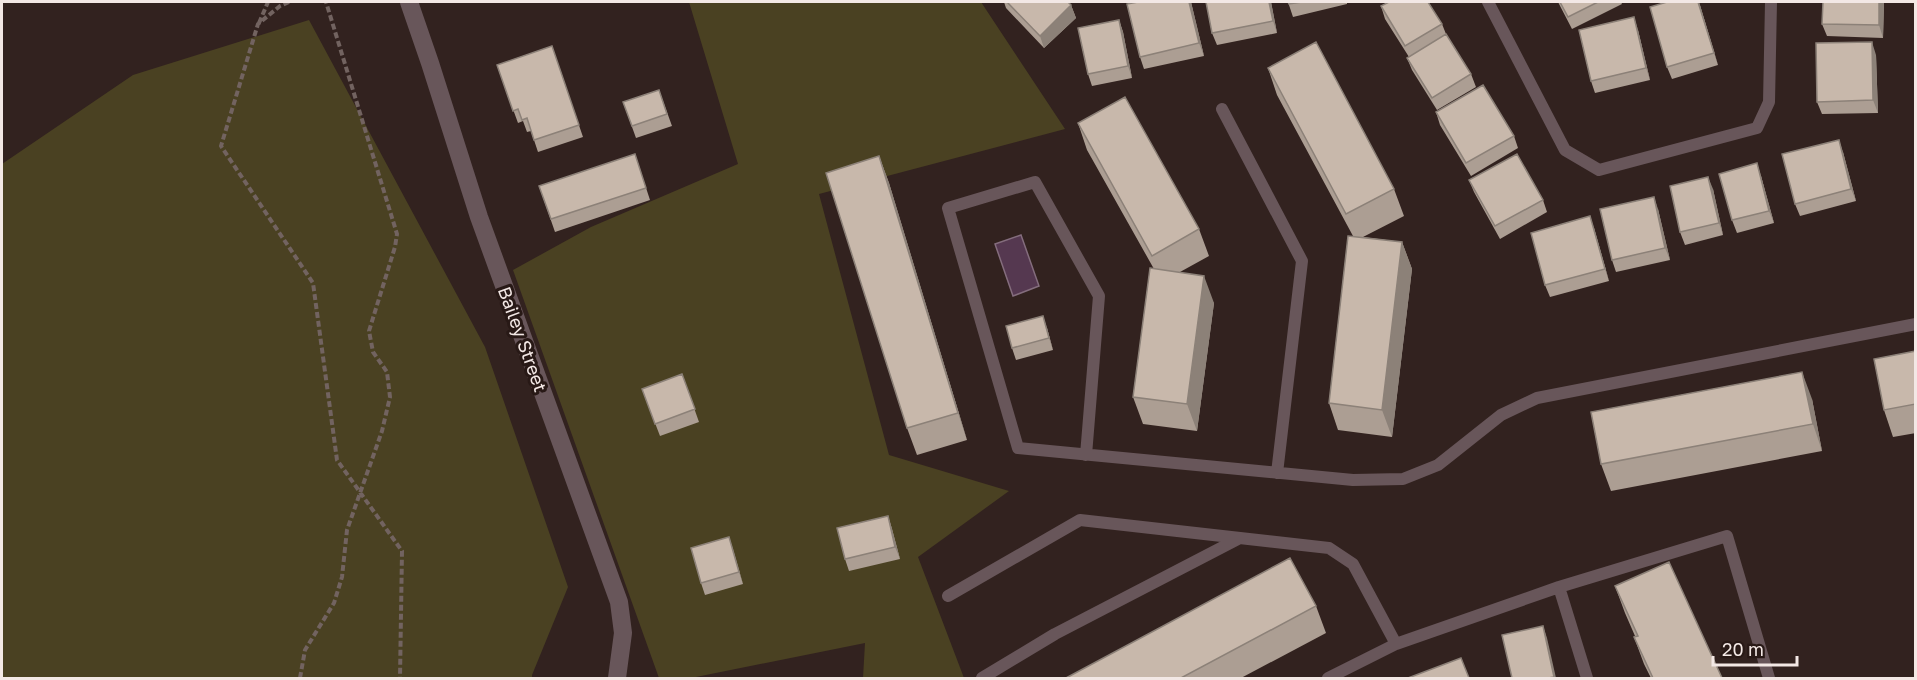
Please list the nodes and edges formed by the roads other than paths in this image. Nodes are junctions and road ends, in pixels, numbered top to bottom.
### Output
1 (409, 2) edge
2 (1488, 2) edge
3 (1771, 2) edge
4 (1222, 109) dead end
5 (1916, 324) edge
6 (1086, 455) junction
7 (1277, 473) junction
8 (1241, 538) junction
9 (1558, 586) junction
10 (948, 596) dead end
11 (1396, 644) junction
12 (617, 678) edge
13 (982, 678) edge
14 (1328, 678) edge
15 (1587, 678) edge
16 (1769, 678) edge

1 - 12 street, Bailey Street
2 - 3 lane
4 - 7 lane
5 - 7 lane
6 - 6 lane
6 - 7 lane
8 - 10 lane
8 - 11 lane
8 - 13 lane
9 - 11 lane
9 - 15 lane
9 - 16 lane
11 - 14 lane

